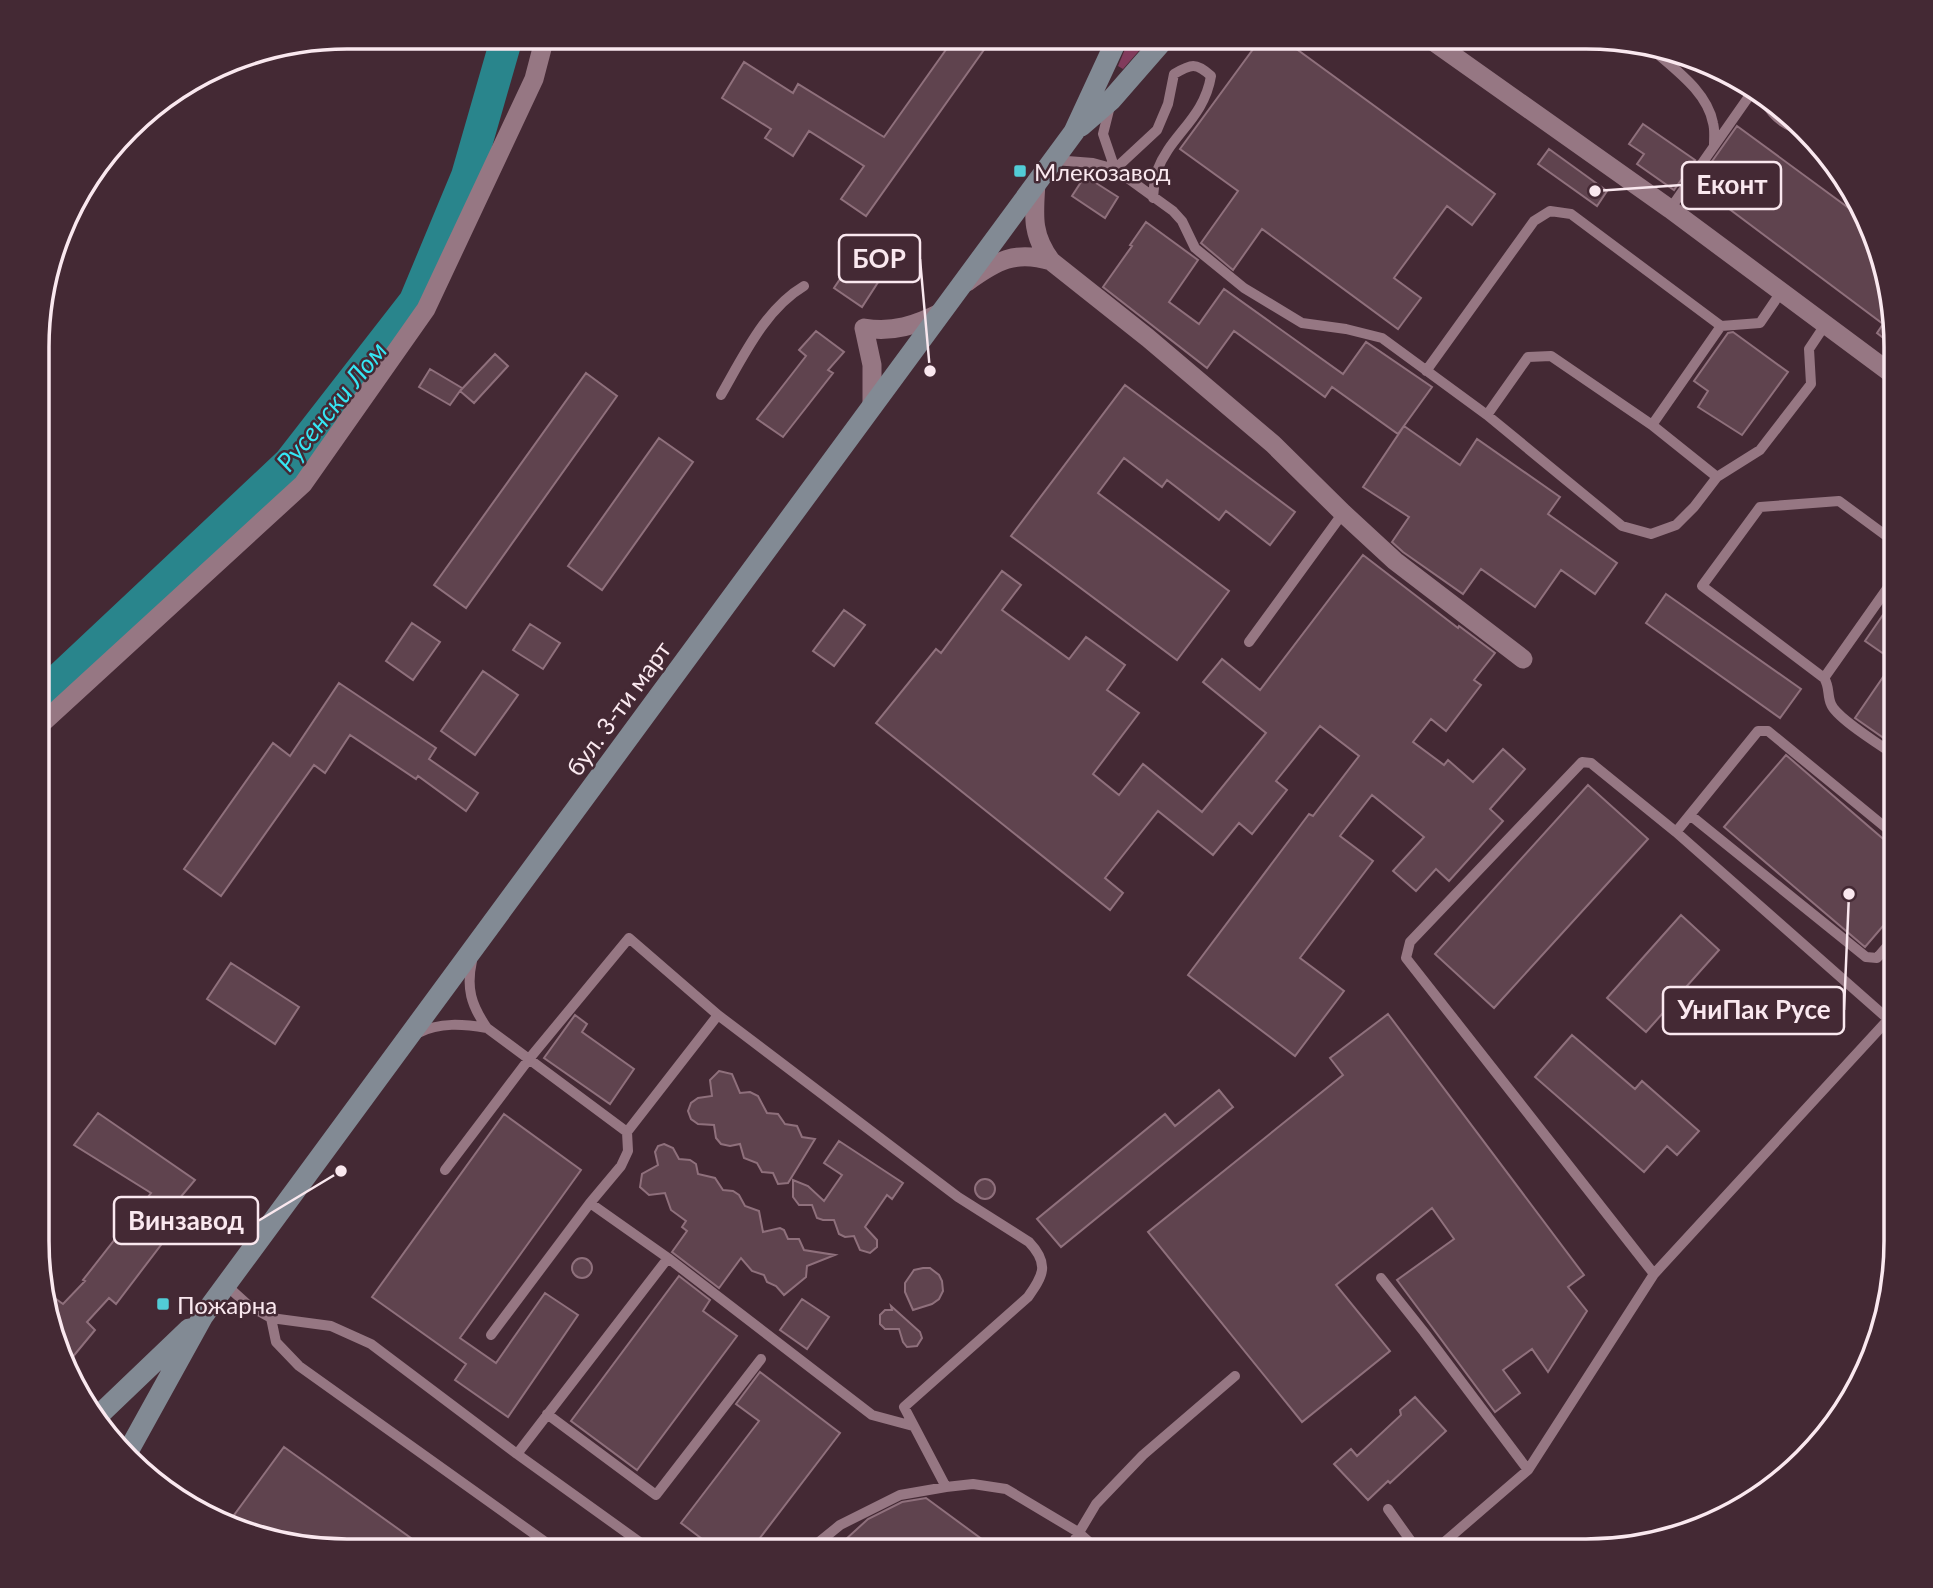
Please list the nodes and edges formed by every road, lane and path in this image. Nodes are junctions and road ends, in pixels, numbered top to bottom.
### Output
1 (542, 49) edge
2 (1112, 49) edge
3 (1156, 49) edge
4 (1444, 49) edge
5 (1457, 49) edge
6 (1452, 55) junction
7 (1664, 59) edge
8 (1748, 97) edge
9 (1111, 100) junction
10 (1074, 132) junction
11 (1714, 145) junction
12 (1054, 160) junction
13 (1115, 169) junction
14 (1036, 183) junction
15 (1153, 198) junction
16 (1670, 209) junction
17 (1051, 261) junction
18 (804, 286) dead end
19 (960, 287) junction
20 (1781, 292) junction
21 (942, 312) junction
22 (1825, 325) junction
23 (1721, 326) junction
24 (1884, 368) edge
25 (1426, 371) junction
26 (721, 395) dead end
27 (872, 407) junction
28 (1487, 415) junction
29 (1652, 425) junction
30 (1717, 477) junction
31 (1343, 513) junction
32 (1884, 533) edge
33 (1884, 593) edge
34 (1250, 642) dead end
35 (1523, 659) dead end
36 (1824, 678) junction
37 (49, 716) edge
38 (1884, 747) edge
39 (1690, 815) junction
40 (1884, 825) edge
41 (1676, 832) junction
42 (475, 946) junction
43 (1884, 950) edge
44 (718, 1015) junction
45 (1884, 1015) edge
46 (1884, 1023) edge
47 (487, 1028) junction
48 (408, 1037) junction
49 (529, 1059) junction
50 (627, 1132) junction
51 (445, 1170) dead end
52 (590, 1203) junction
53 (668, 1258) junction
54 (1654, 1274) junction
55 (1381, 1278) dead end
56 (226, 1285) junction
57 (203, 1316) junction
58 (271, 1318) junction
59 (491, 1335) dead end
60 (761, 1359) dead end
61 (1235, 1376) dead end
62 (103, 1412) edge
63 (547, 1415) junction
64 (913, 1426) junction
65 (131, 1446) edge
66 (517, 1454) junction
67 (1528, 1470) junction
68 (946, 1487) junction
69 (1388, 1509) dead end
70 (1078, 1532) junction
71 (541, 1539) edge
72 (635, 1539) edge
73 (823, 1539) edge
74 (1074, 1539) edge
75 (1086, 1539) edge
76 (1409, 1539) edge
77 (1448, 1539) edge

1 - 37 street
2 - 10 main road, бул. 3-ти март
3 - 9 main road, бул. 3-ти март
4 - 6 street
5 - 6 lane
6 - 16 street
7 - 11 lane
8 - 11 lane
9 - 10 main road, бул. 3-ти март
9 - 13 lane
10 - 12 main road, бул. 3-ти март
11 - 16 lane
12 - 13 lane
12 - 14 main road, бул. 3-ти март
13 - 15 lane
13 - 15 lane
14 - 17 street
14 - 19 main road, бул. 3-ти март
15 - 25 lane
16 - 20 street
17 - 19 street
17 - 31 street
18 - 26 lane
19 - 21 main road, бул. 3-ти март
20 - 22 street
20 - 23 lane
21 - 27 main road, бул. 3-ти март
21 - 27 street
22 - 24 street
22 - 30 lane
23 - 25 lane
23 - 29 lane
25 - 28 lane
27 - 42 main road, бул. 3-ти март
28 - 29 lane
28 - 30 lane
29 - 30 lane
31 - 34 lane
31 - 35 street
32 - 36 lane
33 - 36 lane
36 - 38 lane
39 - 40 lane
39 - 41 lane
39 - 43 lane
41 - 45 lane
41 - 54 lane
42 - 47 lane
42 - 48 main road, бул. 3-ти март
44 - 49 lane
44 - 50 lane
44 - 64 lane
46 - 54 lane
47 - 48 lane
47 - 49 lane
48 - 56 main road, бул. 3-ти март
49 - 50 lane
49 - 51 lane
50 - 52 lane
52 - 53 lane
52 - 59 lane
53 - 63 lane
53 - 64 lane
54 - 67 lane
55 - 67 lane
56 - 57 main road, бул. 3-ти март
56 - 58 lane
57 - 62 main road, бул. 3-ти март
57 - 65 main road, бул. 3-ти март
58 - 66 lane
58 - 71 lane
60 - 63 lane
61 - 70 lane
63 - 66 lane
64 - 68 lane
66 - 72 lane
67 - 77 lane
68 - 70 lane
68 - 73 lane
69 - 76 lane
70 - 74 lane
70 - 75 lane

